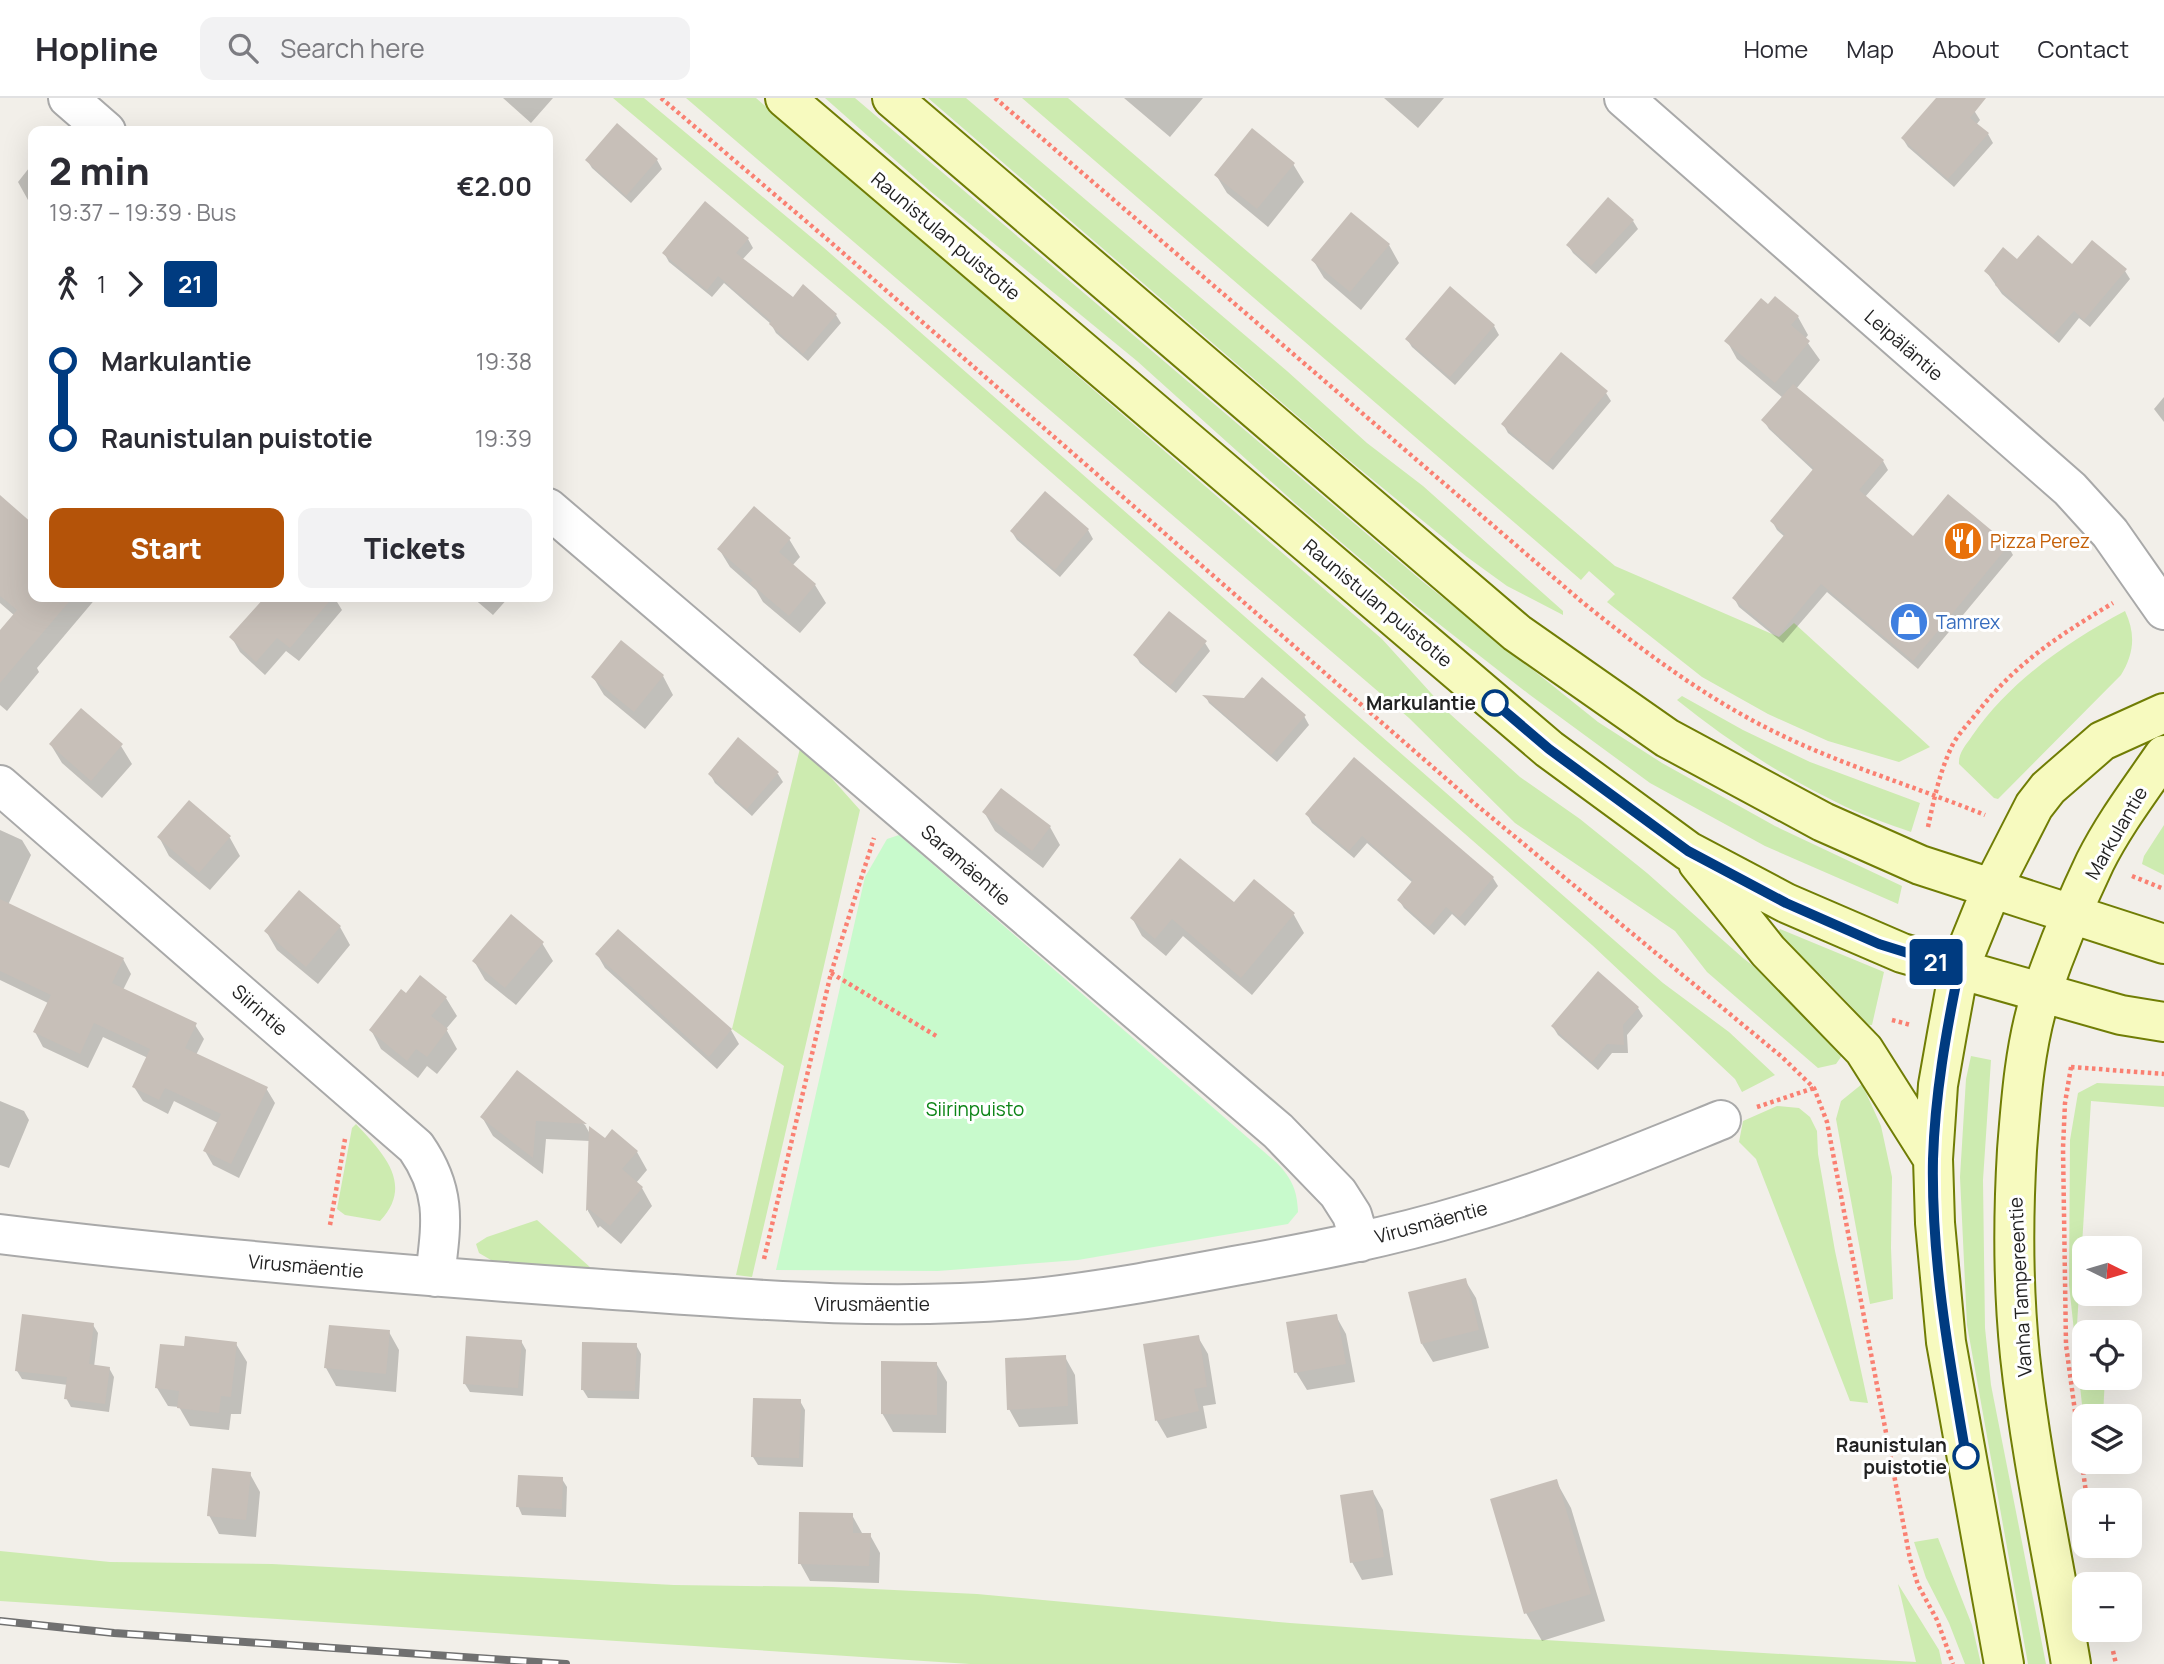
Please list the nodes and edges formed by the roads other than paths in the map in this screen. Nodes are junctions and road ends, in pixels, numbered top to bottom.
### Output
1 (68, 98) edge
2 (785, 98) edge
3 (892, 98) edge
4 (1624, 98) edge
5 (100, 126) edge
6 (553, 512) edge
7 (2155, 597) edge
8 (2164, 713) edge
9 (2164, 755) edge
10 (0, 785) edge
11 (1688, 851) junction
12 (1992, 888) junction
13 (2073, 914) junction
14 (2164, 944) edge
15 (1959, 969) junction
16 (2042, 993) junction
17 (2164, 1022) edge
18 (1721, 1120) road end
19 (1933, 1159) junction
20 (0, 1234) edge
21 (1360, 1242) junction
22 (435, 1277) junction
23 (2004, 1664) edge
24 (2071, 1664) edge

1 - 5 street
2 - 11 main road, Raunistulan puistotie
3 - 12 main road
4 - 7 street, Leipäläntie
6 - 21 street, Saramäentie
8 - 12 main road
9 - 13 main road, Markulantie
10 - 22 street, Siirintie
11 - 15 main road, Raunistulan puistotie
11 - 19 main road
12 - 13 main road
12 - 15 main road
13 - 14 main road
13 - 16 main road, Vanha Tampereentie
15 - 16 main road, Raunistulan puistotie
15 - 19 main road
16 - 17 main road, Raunistulan puistotie
16 - 24 main road, Vanha Tampereentie
18 - 21 street, Virusmäentie
19 - 23 main road
20 - 22 street, Virusmäentie
21 - 22 street, Virusmäentie

